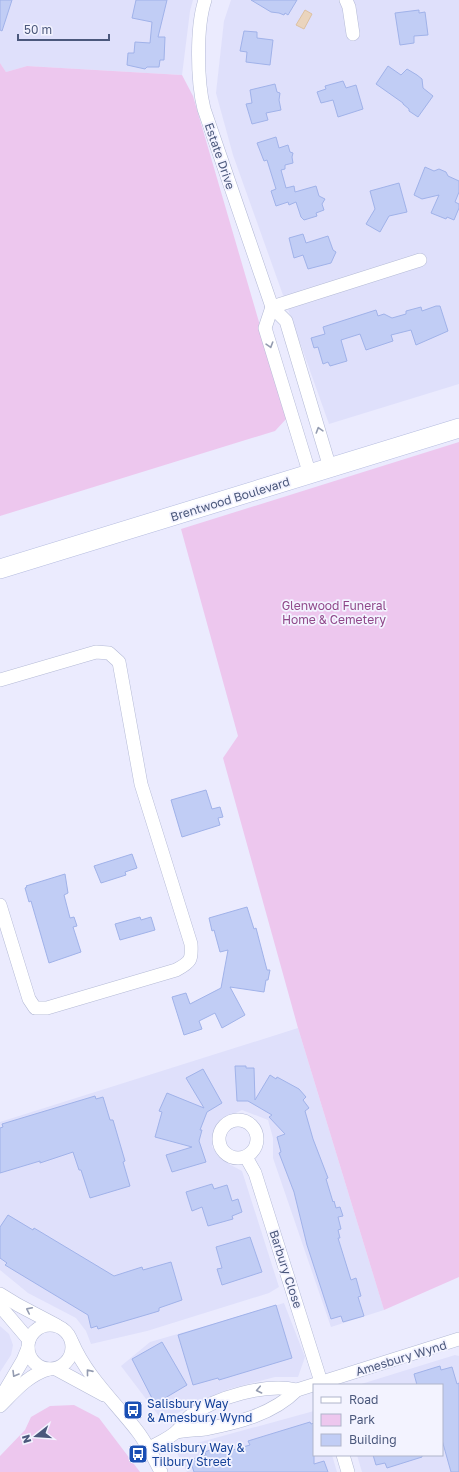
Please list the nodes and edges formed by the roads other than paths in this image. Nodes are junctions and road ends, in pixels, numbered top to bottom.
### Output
1 (205, 0) edge
2 (346, 0) edge
3 (353, 34) dead end
4 (420, 260) dead end
5 (272, 307) junction
6 (459, 428) edge
7 (330, 468) junction
8 (310, 475) junction
9 (0, 569) edge
10 (0, 680) edge
11 (0, 905) edge
12 (246, 1157) dead end
13 (0, 1294) edge
14 (0, 1306) edge
15 (58, 1326) junction
16 (459, 1339) edge
17 (72, 1342) junction
18 (28, 1344) junction
19 (52, 1369) junction
20 (322, 1384) edge
21 (313, 1386) edge
22 (297, 1390) junction
23 (0, 1399) edge
24 (111, 1399) junction
25 (0, 1406) edge
26 (177, 1432) junction
27 (149, 1448) junction
28 (343, 1456) edge
29 (161, 1472) edge
30 (348, 1472) edge

1 - 5 street, Estate Drive
2 - 3 street
4 - 5 street
7 -> 5 street, Estate Drive
5 -> 8 street
6 - 7 street, Brentwood Boulevard
7 - 8 street, Brentwood Boulevard
8 - 9 street, Brentwood Boulevard
10 - 11 street
12 - 20 street, Barbury Close
15 -> 13 street
14 - 18 street
15 - 17 street
15 - 18 street
16 - 20 street, Amesbury Wynd
17 - 19 street
24 -> 17 street
18 - 19 street
18 -> 23 street
19 - 24 street
19 - 25 street
21 - 22 street, Amesbury Wynd
22 - 26 street, Amesbury Wynd
22 -> 26 street, Amesbury Wynd
24 - 27 street
26 - 27 street, Amesbury Wynd
27 - 29 street
28 - 30 street

